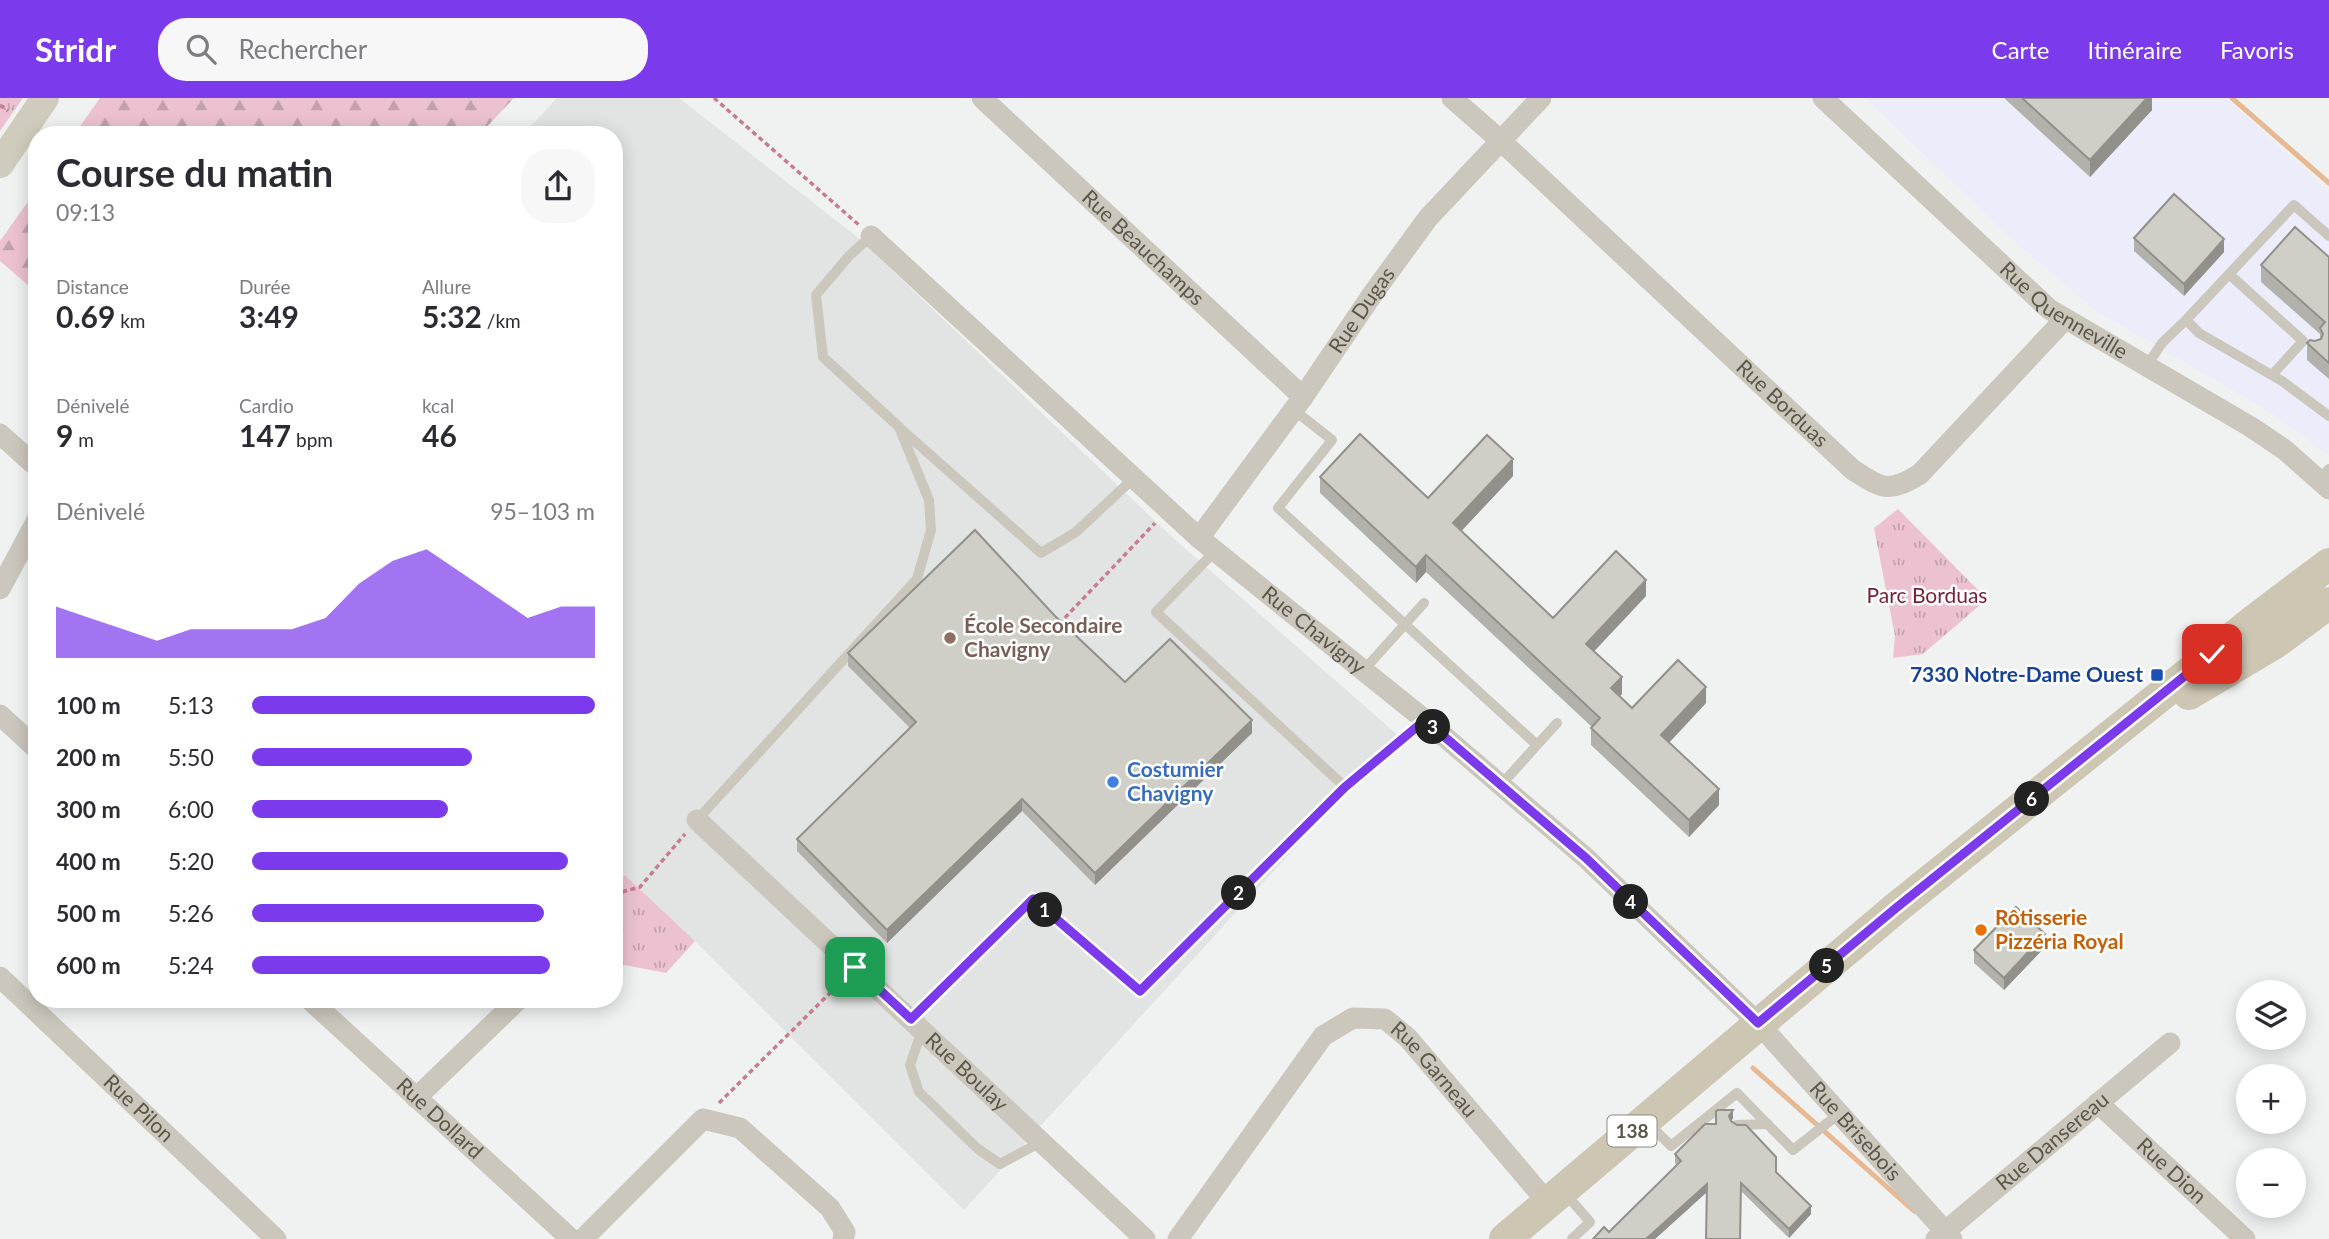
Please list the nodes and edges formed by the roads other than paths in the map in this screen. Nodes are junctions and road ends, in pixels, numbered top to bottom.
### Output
1 (45, 98) edge
2 (982, 98) edge
3 (1452, 98) edge
4 (1541, 98) edge
5 (1823, 98) edge
6 (1501, 141) junction
7 (0, 164) edge
8 (871, 236) joint
9 (2329, 236) edge
10 (2229, 274) junction
11 (2064, 320) junction
12 (2186, 320) junction
13 (2303, 341) junction
14 (2315, 350) edge
15 (2146, 367) junction
16 (2272, 375) junction
17 (1299, 404) junction
18 (2329, 416) edge
19 (899, 427) junction
20 (0, 434) edge
21 (28, 459) edge
22 (1135, 477) junction
23 (2326, 479) edge
24 (28, 537) edge
25 (1207, 545) junction
26 (2329, 564) edge
27 (0, 589) edge
28 (1424, 603) dead end
29 (2329, 603) edge
30 (1405, 624) junction
31 (1363, 671) junction
32 (0, 715) edge
33 (1425, 720) junction
34 (1557, 723) dead end
35 (28, 741) edge
36 (1537, 745) junction
37 (2089, 754) junction
38 (1501, 785) junction
39 (1345, 787) junction
40 (697, 820) joint
41 (0, 977) edge
42 (28, 1004) edge
43 (33, 1008) edge
44 (319, 1008) edge
45 (510, 1008) edge
46 (1758, 1023) junction
47 (916, 1025) junction
48 (2169, 1044) dead end
49 (416, 1098) junction
50 (2098, 1102) junction
51 (1840, 1114) junction
52 (1645, 1120) junction
53 (1703, 1120) junction
54 (1716, 1124) edge
55 (1768, 1124) junction
56 (1737, 1125) edge
57 (1041, 1142) junction
58 (1555, 1197) junction
59 (1944, 1236) edge
60 (276, 1239) edge
61 (571, 1239) edge
62 (583, 1239) edge
63 (844, 1239) edge
64 (1145, 1239) edge
65 (1178, 1239) edge
66 (1505, 1239) edge
67 (1572, 1239) edge
68 (2245, 1239) edge

1 - 7 street
2 - 17 street, Rue Beauchamps
3 - 6 street, Rue Borduas
4 - 6 street, Rue Dugas
5 - 11 street, Rue Quenneville
6 - 11 street, Rue Borduas
6 - 17 street, Rue Dugas
8 - 19 lane
8 - 22 street, Rue Chavigny
9 - 10 lane
10 - 12 lane
10 - 13 lane
11 - 15 street, Rue Quenneville
12 - 15 lane
12 - 16 lane
13 - 14 lane
13 - 16 lane
15 - 23 street, Rue Quenneville
16 - 18 lane
17 - 25 street, Rue Dugas
17 - 30 lane
19 - 22 lane
19 - 40 lane
20 - 21 street
22 - 25 street, Rue Chavigny
24 - 27 street
25 - 31 street, Rue Chavigny
25 - 39 lane
26 - 37 main road, 138
28 - 30 lane
29 - 37 main road, 138
30 - 31 lane
30 - 36 lane
31 - 33 street, Rue Chavigny
32 - 35 street
33 - 38 street, Rue Chavigny
33 - 39 lane
34 - 36 lane
36 - 38 lane
37 - 46 main road, 138
38 - 46 street, Rue Chavigny
39 - 47 lane
40 - 47 street, Rue Boulay
41 - 42 street, Rue Pilon
43 - 60 street, Rue Pilon
44 - 49 street, Rue Dollard
45 - 49 street
46 - 51 street, Rue Brisebois
46 - 52 main road, 138
47 - 57 street, Rue Boulay
47 - 57 lane
48 - 50 street, Rue Dansereau
49 - 61 street, Rue Dollard
50 - 59 street, Rue Dansereau
50 - 68 street, Rue Dion
51 - 55 lane
51 - 59 street, Rue Brisebois
52 - 53 lane
52 - 58 main road, 138
53 - 54 lane
53 - 55 lane
55 - 56 lane
57 - 64 street, Rue Boulay
58 - 65 street, Rue Garneau
58 - 66 main road, 138
58 - 67 lane
62 - 63 street

